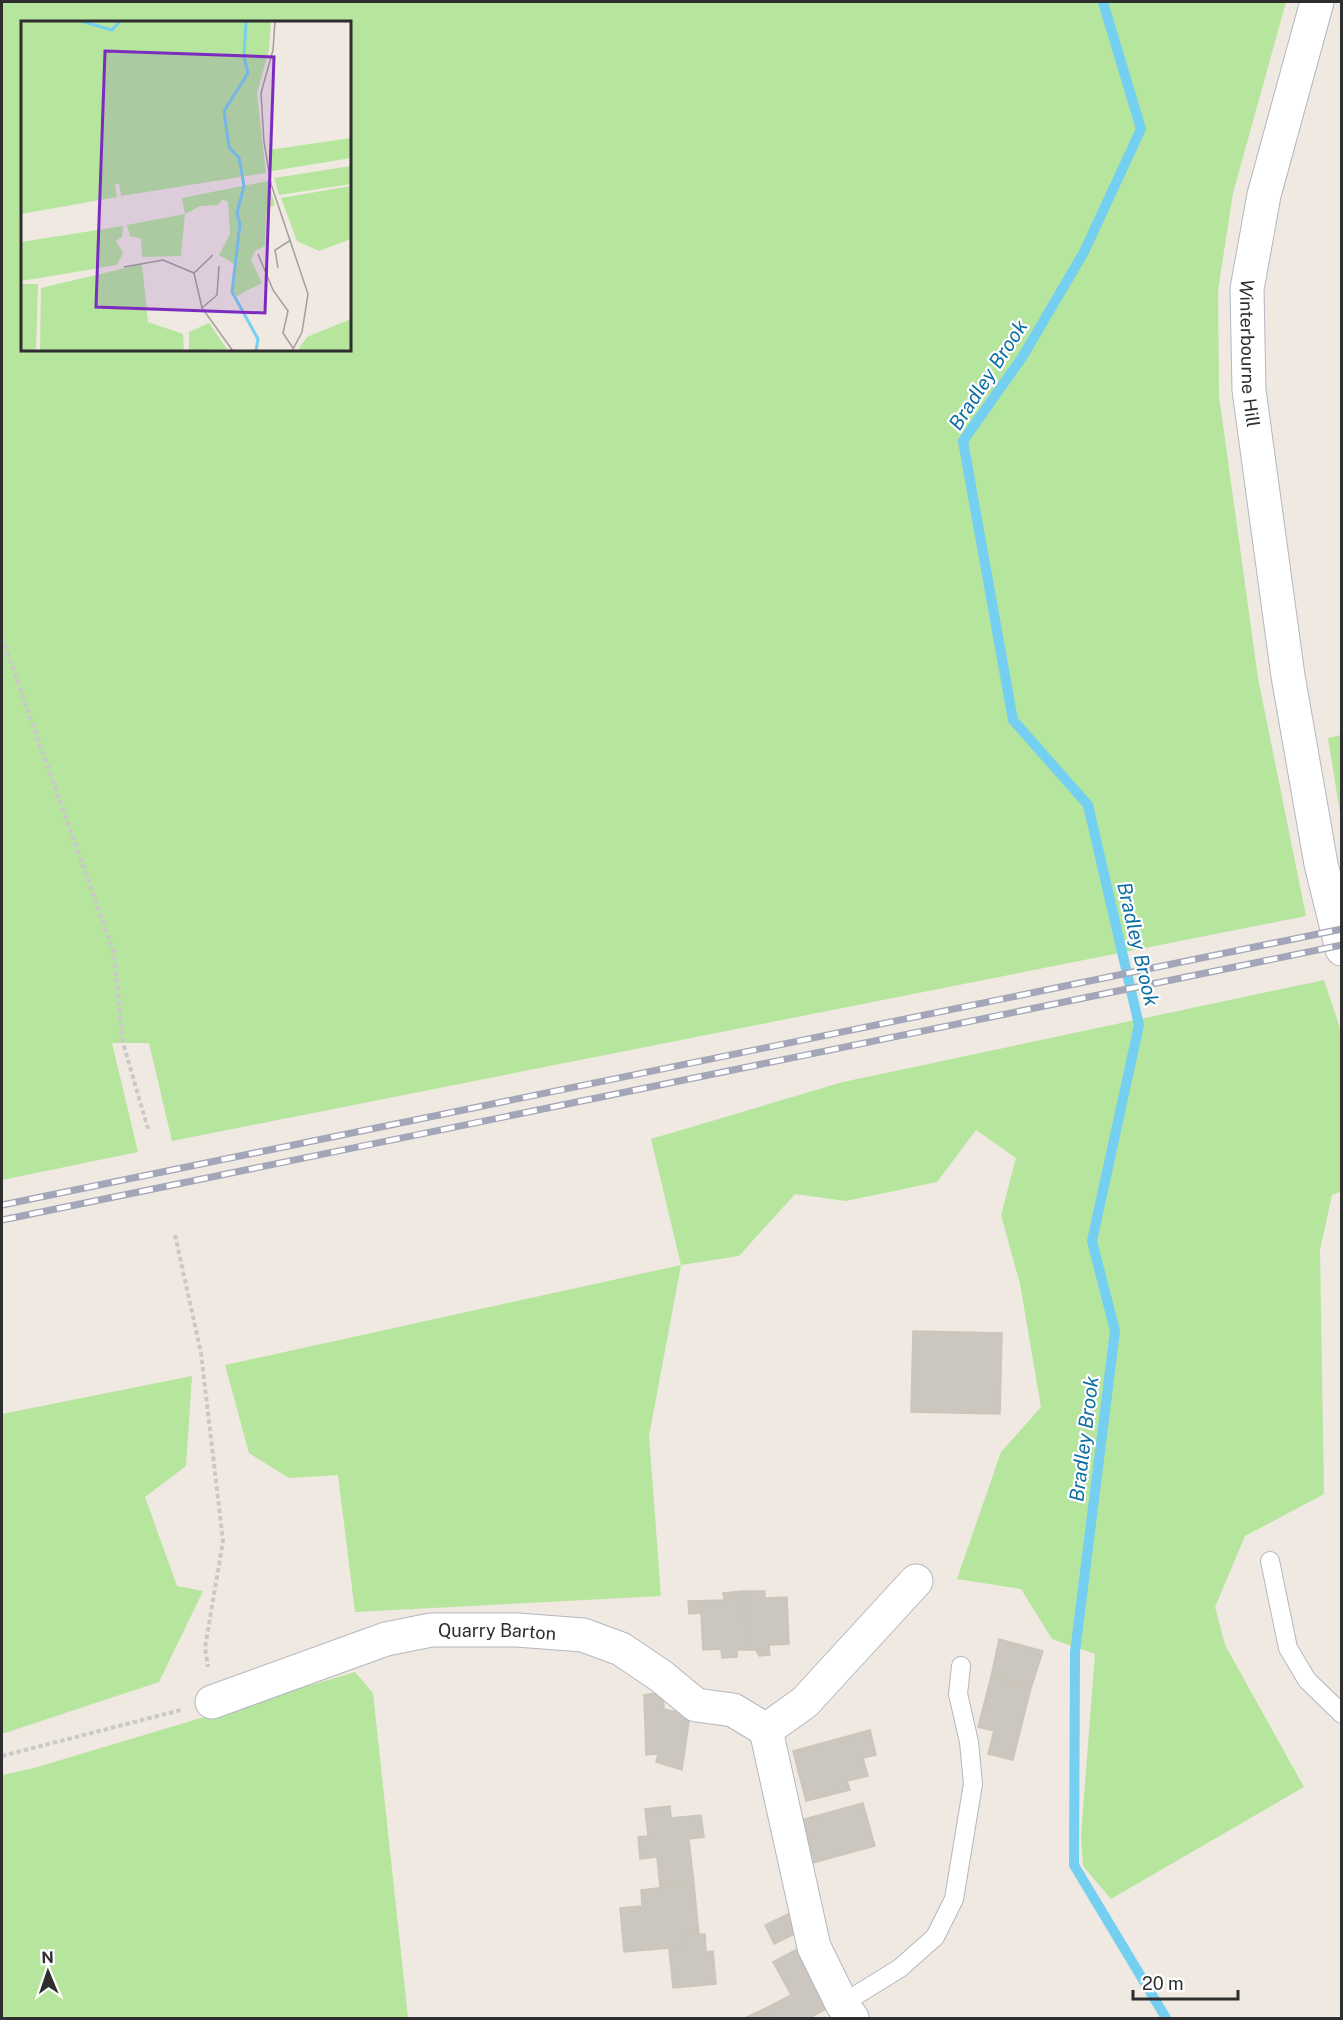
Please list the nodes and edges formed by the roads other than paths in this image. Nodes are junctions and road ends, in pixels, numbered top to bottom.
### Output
1 (1317, 2) edge
2 (1341, 950) edge
3 (1270, 1561) dead end
4 (916, 1581) dead end
5 (961, 1666) dead end
6 (212, 1702) road end
7 (1341, 1714) edge
8 (766, 1730) junction
9 (847, 2011) edge

1 - 2 street, Winterbourne Hill
3 - 7 lane
4 - 8 street
5 - 9 lane
6 - 8 street, Quarry Barton
8 - 9 street

